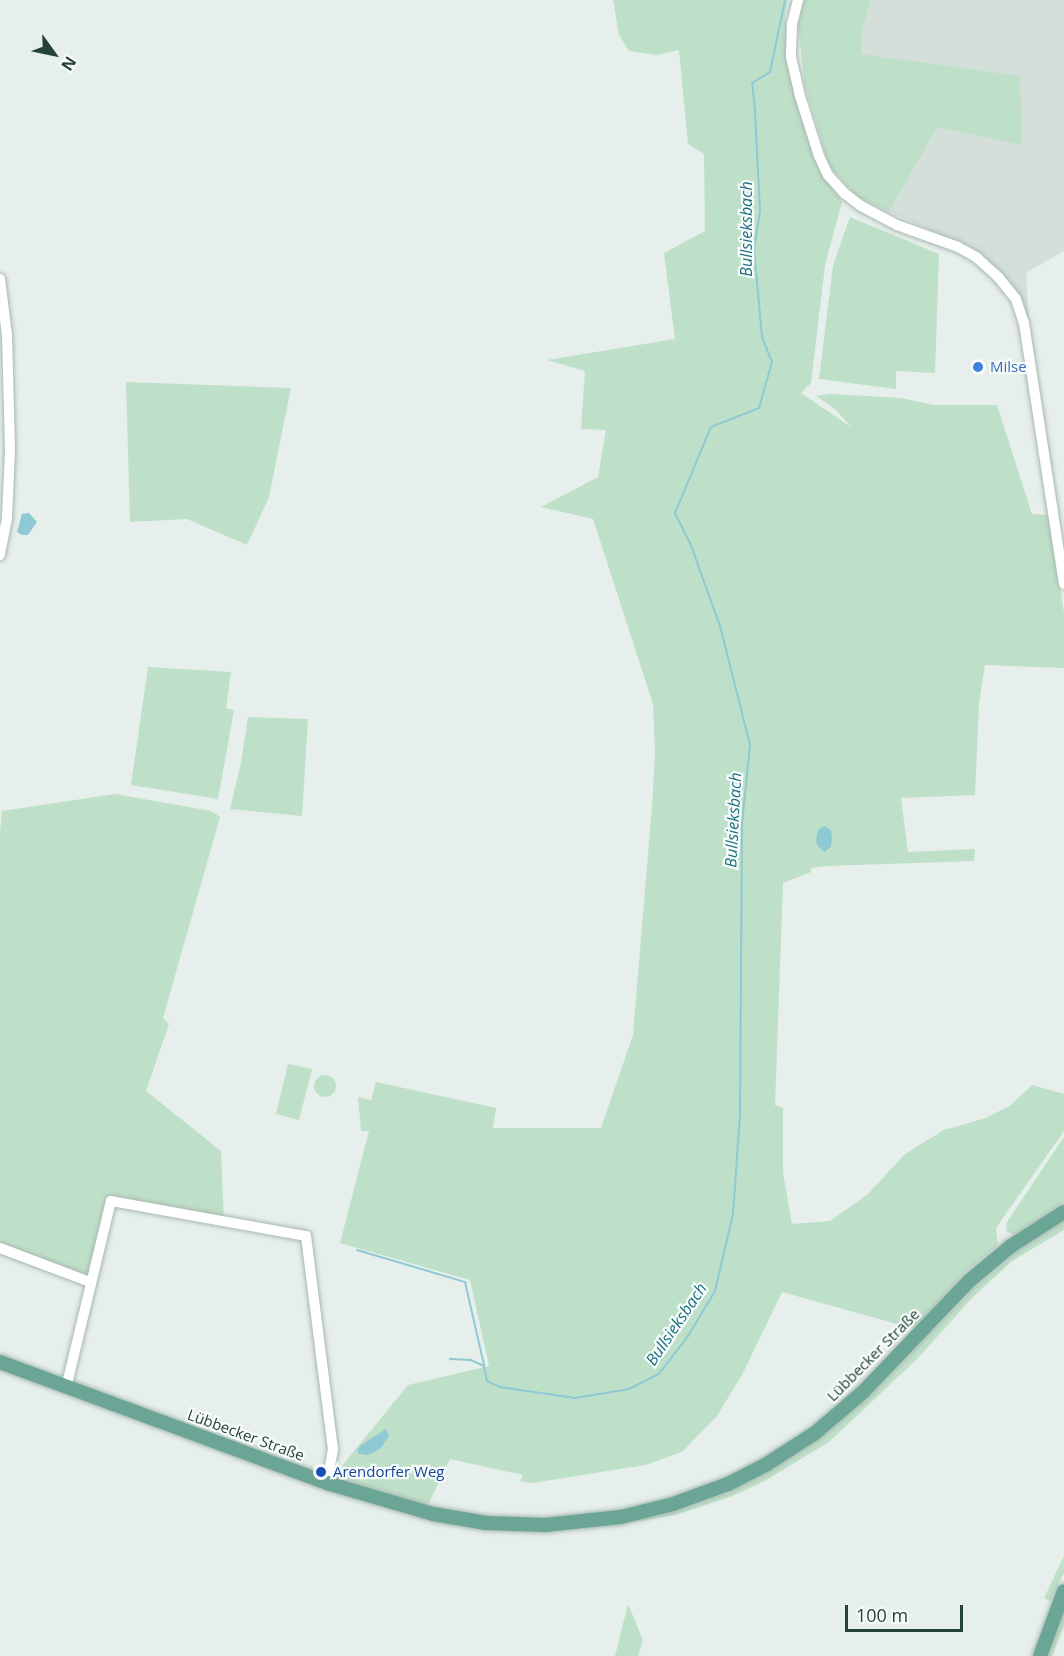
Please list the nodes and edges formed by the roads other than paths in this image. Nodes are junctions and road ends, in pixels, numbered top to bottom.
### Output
1 (798, 0) edge
2 (0, 279) edge
3 (0, 555) edge
4 (1064, 584) edge
5 (1064, 1212) edge
6 (0, 1248) edge
7 (90, 1282) junction
8 (0, 1362) edge
9 (66, 1388) junction
10 (327, 1483) junction
11 (1064, 1591) edge
12 (1040, 1656) edge

1 - 4 street
2 - 3 street
5 - 10 main road, Lübbecker Straße
6 - 7 street
7 - 9 street
7 - 10 street
8 - 9 main road, Lübbecker Straße
9 - 10 main road, Lübbecker Straße
11 - 12 main road

